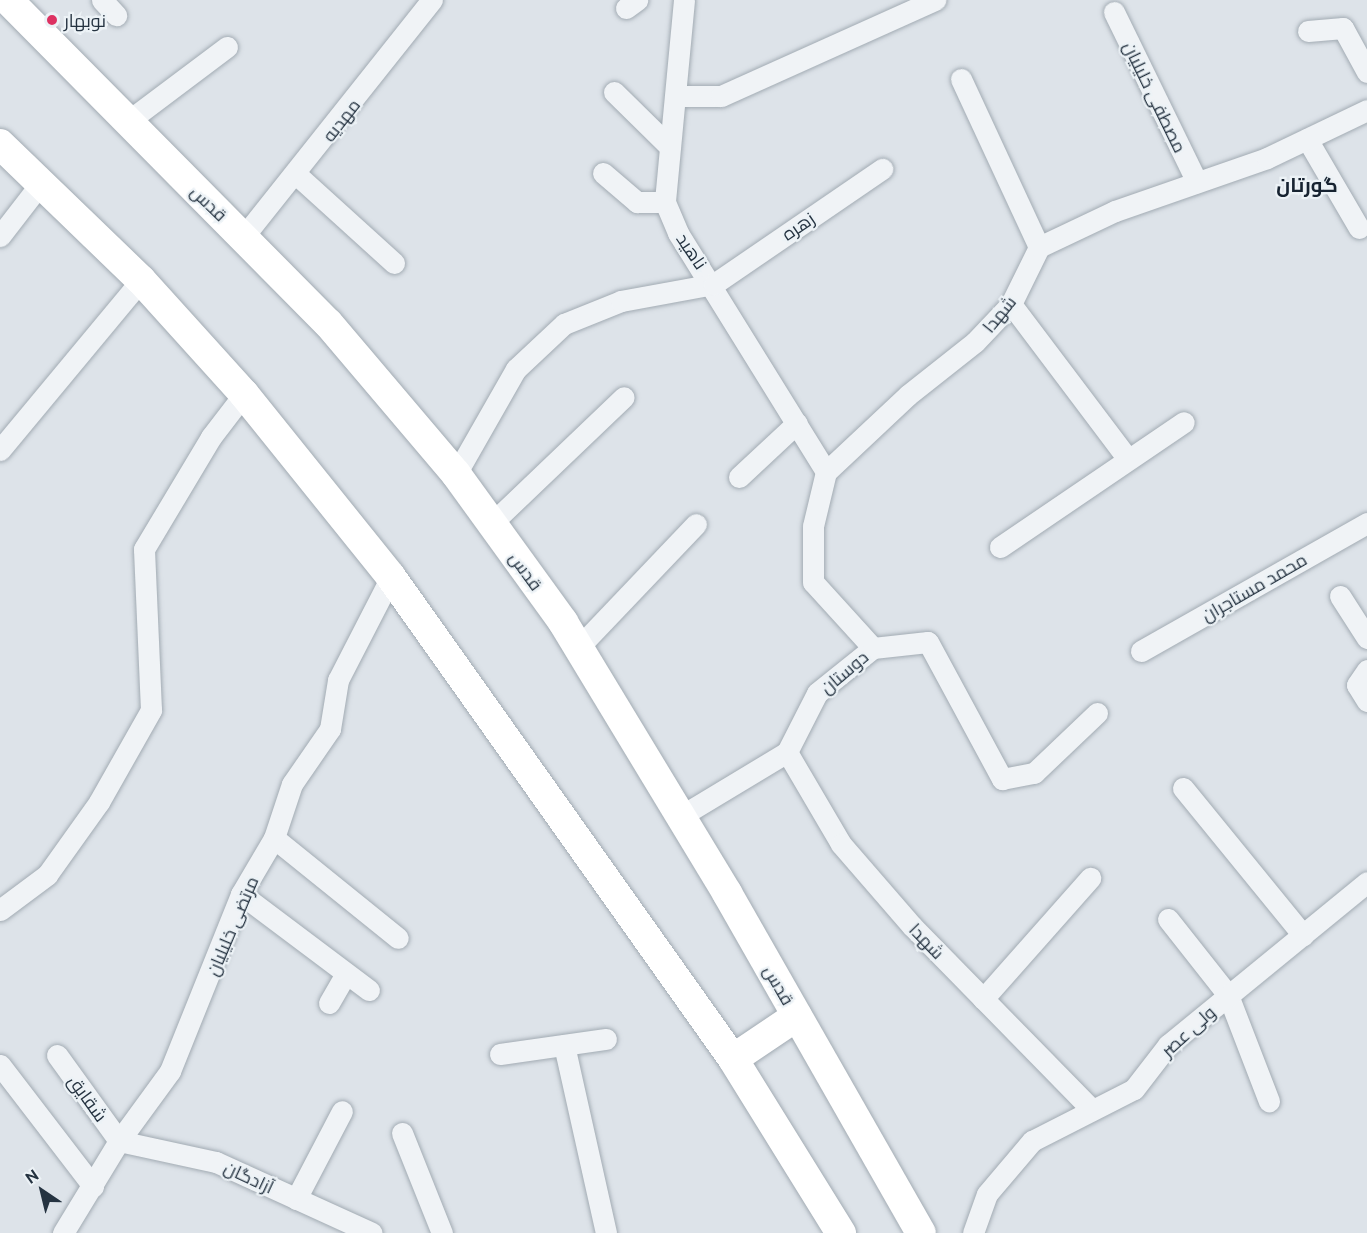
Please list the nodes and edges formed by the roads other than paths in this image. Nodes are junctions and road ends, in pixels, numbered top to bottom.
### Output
1 (8, 0) edge
2 (432, 0) edge
3 (684, 0) edge
4 (935, 0) edge
5 (1114, 12) dead end
6 (1308, 31) dead end
7 (227, 47) dead end
8 (1367, 72) edge
9 (961, 80) dead end
10 (614, 92) dead end
11 (676, 96) junction
12 (1367, 110) edge
13 (127, 122) junction
14 (1306, 139) junction
15 (0, 144) edge
16 (669, 146) junction
17 (882, 169) dead end
18 (603, 173) dead end
19 (297, 175) junction
20 (1197, 182) junction
21 (41, 183) junction
22 (666, 202) junction
23 (1359, 228) dead end
24 (0, 236) edge
25 (244, 236) junction
26 (1039, 247) junction
27 (394, 263) dead end
28 (141, 280) junction
29 (714, 284) junction
30 (1011, 304) junction
31 (244, 394) junction
32 (624, 397) dead end
33 (1184, 422) dead end
34 (797, 423) junction
35 (0, 450) edge
36 (1128, 459) junction
37 (826, 472) junction
38 (456, 474) junction
39 (739, 477) dead end
40 (1367, 522) edge
41 (492, 523) junction
42 (696, 524) dead end
43 (1000, 547) dead end
44 (391, 577) junction
45 (1340, 596) dead end
46 (1367, 638) edge
47 (578, 648) junction
48 (873, 648) junction
49 (1141, 651) dead end
50 (1367, 670) edge
51 (1367, 701) edge
52 (1096, 713) dead end
53 (788, 752) junction
54 (1183, 788) dead end
55 (681, 816) junction
56 (274, 838) junction
57 (1090, 878) dead end
58 (1367, 882) edge
59 (241, 894) junction
60 (0, 910) edge
61 (1168, 919) dead end
62 (1303, 935) junction
63 (398, 939) dead end
64 (346, 973) junction
65 (369, 990) dead end
66 (1228, 995) junction
67 (983, 999) junction
68 (329, 1003) dead end
69 (797, 1016) junction
70 (606, 1040) dead end
71 (564, 1045) junction
72 (500, 1054) dead end
73 (57, 1055) dead end
74 (733, 1059) junction
75 (0, 1065) edge
76 (1269, 1101) dead end
77 (1092, 1110) junction
78 (342, 1112) dead end
79 (402, 1133) dead end
80 (119, 1141) junction
81 (93, 1186) junction
82 (296, 1199) junction
83 (68, 1232) edge
84 (372, 1233) edge
85 (442, 1233) edge
86 (606, 1233) edge
87 (841, 1233) edge
88 (921, 1233) edge
89 (973, 1233) edge

1 - 13 main road, قدس
2 - 19 street, مهدیه
3 - 11 street, ناهید
4 - 11 street
5 - 20 street, مصطفی خلیلیان
6 - 8 street
7 - 13 street
9 - 26 street
10 - 16 street
11 - 16 street, ناهید
12 - 14 street
13 - 25 main road, قدس
14 - 20 street
14 - 23 street
15 - 21 main road
16 - 22 street, ناهید
17 - 29 street, زهره
18 - 22 street
19 - 25 street, مهدیه
19 - 27 street
20 - 26 street
21 - 24 street
21 - 28 main road
22 - 29 street, ناهید
25 - 38 main road, قدس
26 - 30 street, شهدا
28 - 31 main road
28 - 35 street
29 - 34 street, ناهید
29 - 38 street
30 - 36 street
30 - 37 street, شهدا
31 - 44 main road
31 - 60 street
32 - 41 street
33 - 36 street
34 - 37 street, ناهید
34 - 39 street
36 - 43 street
37 - 48 street
38 - 41 main road, قدس
40 - 49 street, محمد مستاجران
41 - 47 main road, قدس
42 - 47 street
44 - 56 street, مرتضی خلیلیان
44 - 74 main road
45 - 46 street
47 - 55 main road, قدس
48 - 52 street, دوستان
48 - 53 street, دوستان
50 - 51 street
53 - 55 street
53 - 67 street, شهدا
54 - 62 street
55 - 69 main road, قدس
56 - 59 street, مرتضی خلیلیان
56 - 63 street
57 - 67 street
58 - 62 street, ولی عصر
59 - 64 street
59 - 80 street, مرتضی خلیلیان
61 - 66 street
62 - 66 street, ولی عصر
64 - 65 street
64 - 68 street
66 - 76 street
66 - 77 street, ولی عصر
67 - 77 street, شهدا
69 - 74 main road
69 - 88 main road, قدس
70 - 71 street
71 - 72 street
71 - 86 street
73 - 80 street, شقایق
74 - 87 main road
75 - 81 street
77 - 89 street, ولی عصر
78 - 82 street
79 - 85 street
80 - 81 street, مرتضی خلیلیان
80 - 82 street, آزادگان
81 - 83 street, مرتضی خلیلیان
82 - 84 street, آزادگان

